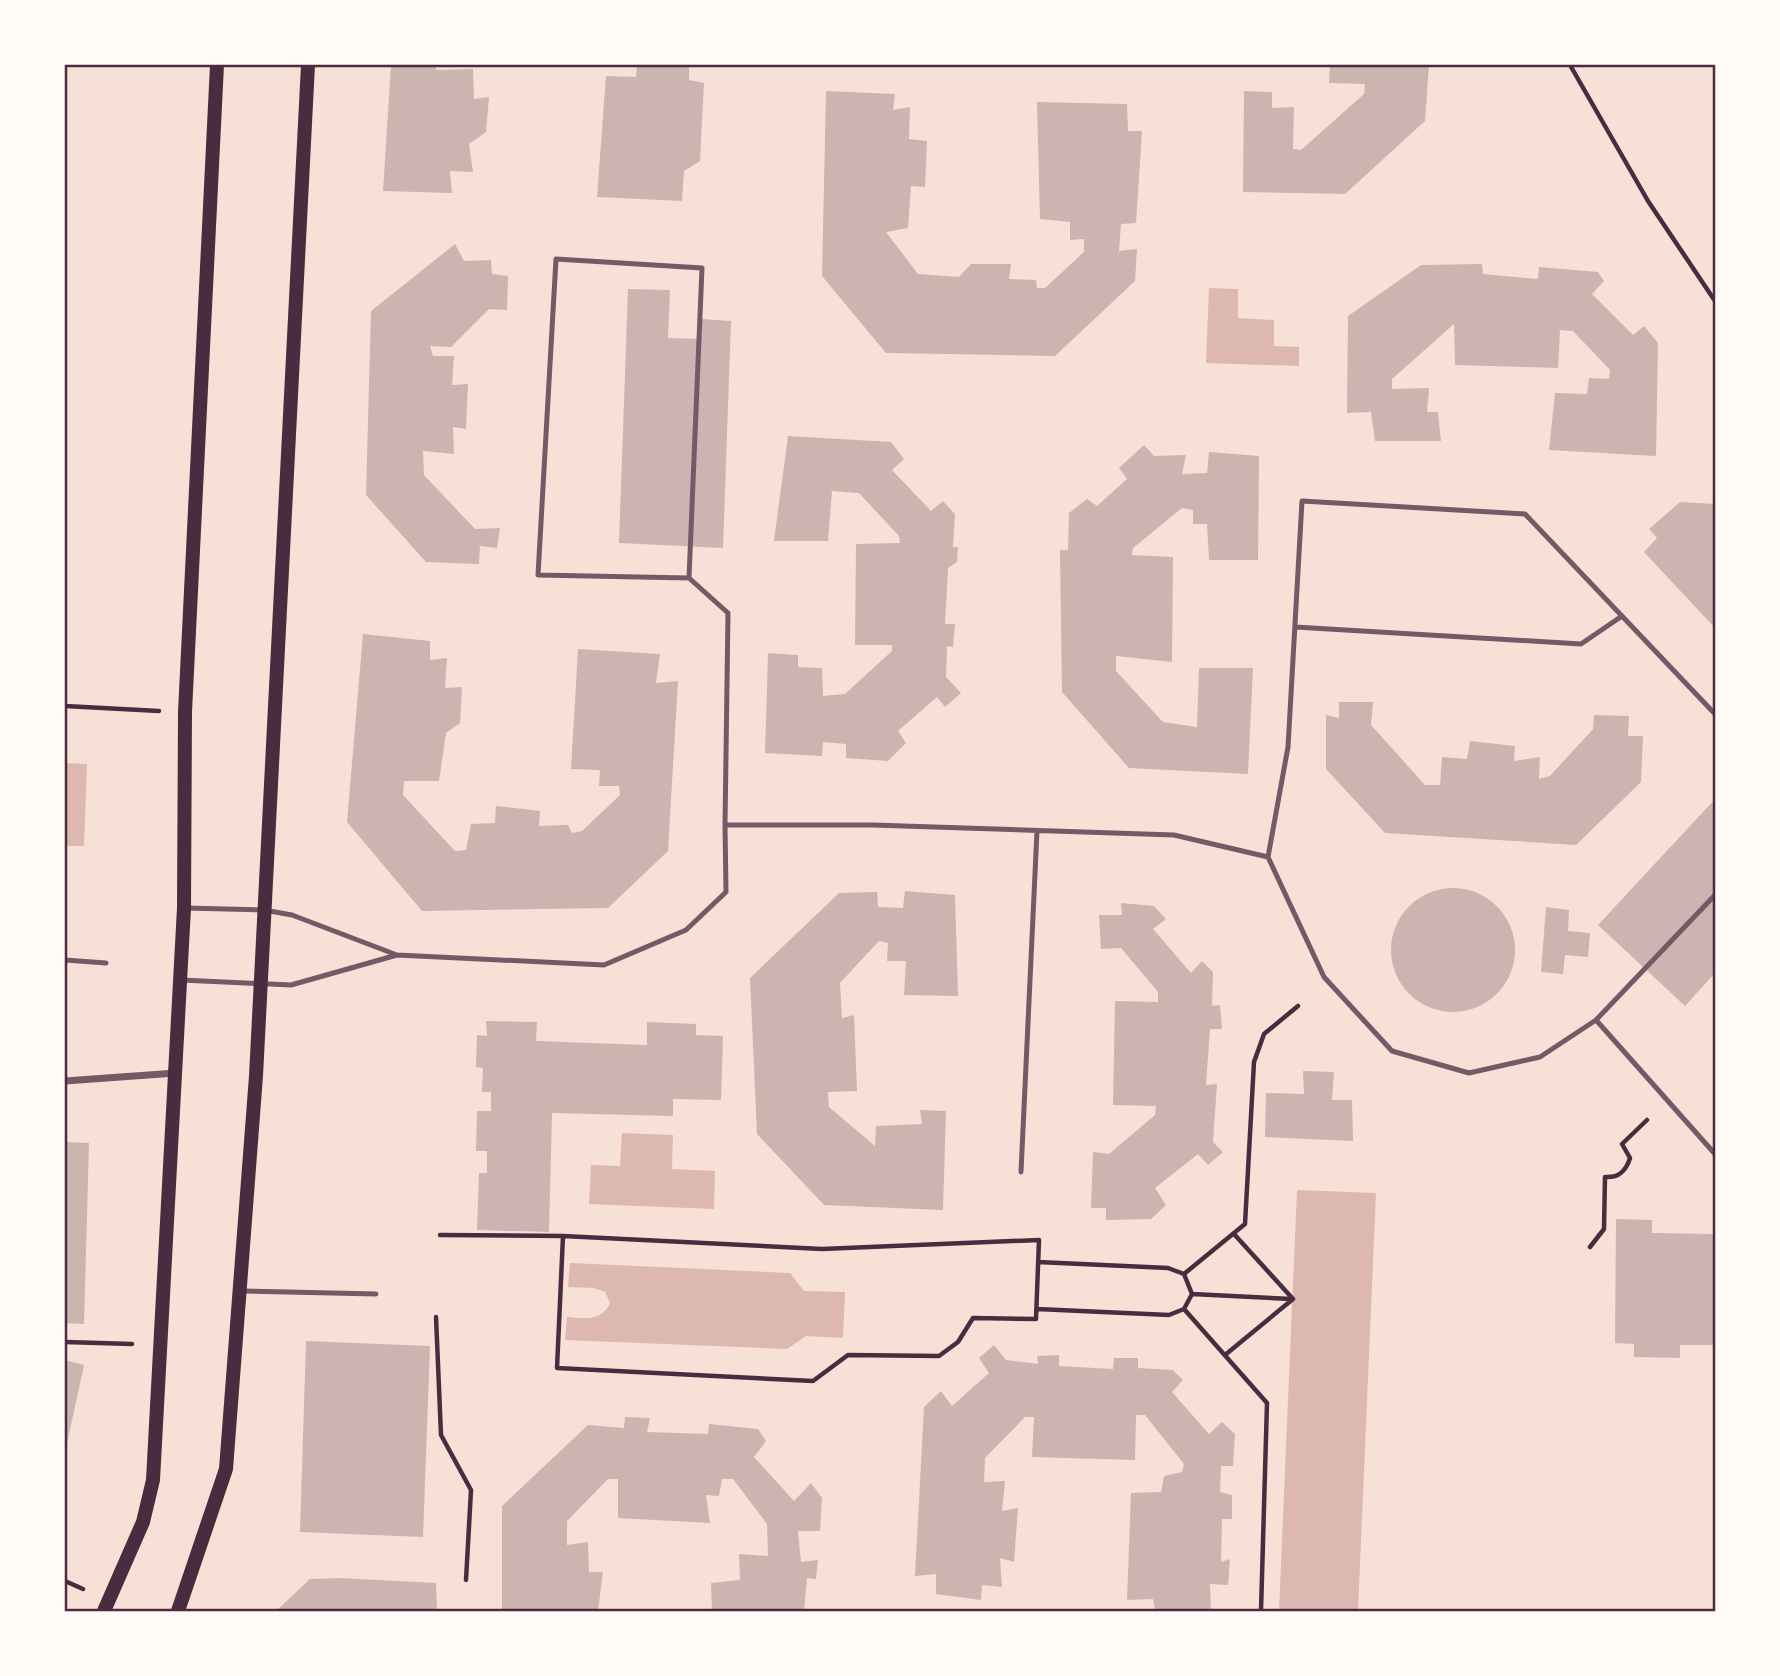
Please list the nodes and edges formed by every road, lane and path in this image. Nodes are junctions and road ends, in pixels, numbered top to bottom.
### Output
1 (217, 65) edge
2 (308, 65) edge
3 (1570, 65) edge
4 (1715, 301) edge
5 (689, 578) junction
6 (1622, 616) junction
7 (1295, 627) junction
8 (65, 706) edge
9 (185, 712) junction
10 (1715, 714) edge
11 (724, 825) junction
12 (1037, 831) junction
13 (1268, 858) junction
14 (1715, 895) edge
15 (184, 908) junction
16 (264, 910) junction
17 (397, 955) junction
18 (65, 960) edge
19 (106, 963) dead end
20 (181, 980) junction
21 (261, 984) junction
22 (1298, 1006) dead end
23 (1596, 1020) junction
24 (176, 1073) junction
25 (65, 1081) edge
26 (1647, 1120) dead end
27 (1715, 1154) edge
28 (1021, 1172) dead end
29 (1234, 1234) junction
30 (440, 1235) dead end
31 (563, 1236) junction
32 (1590, 1247) dead end
33 (1038, 1262) junction
34 (1184, 1273) junction
35 (240, 1291) junction
36 (376, 1294) dead end
37 (1192, 1294) junction
38 (1293, 1299) junction
39 (1037, 1308) junction
40 (1184, 1309) junction
41 (436, 1317) dead end
42 (65, 1342) edge
43 (161, 1345) junction
44 (1225, 1356) junction
45 (466, 1580) dead end
46 (104, 1611) edge
47 (178, 1611) edge
48 (1261, 1611) edge

1 - 9 main road
2 - 16 main road
3 - 4 path
5 - 5 lane
5 - 11 lane
6 - 7 lane
6 - 7 lane
6 - 10 lane
7 - 13 lane
8 - 9 path
9 - 15 main road
11 - 12 lane
11 - 17 lane
12 - 13 lane
12 - 28 lane
13 - 23 lane
14 - 23 lane
15 - 16 lane
15 - 20 main road
16 - 17 lane
16 - 21 main road
17 - 21 lane
18 - 19 lane
20 - 21 lane
20 - 24 main road
21 - 35 main road
22 - 29 path
23 - 27 lane
24 - 25 street
24 - 43 main road
26 - 32 path
29 - 34 path
29 - 38 path
30 - 31 path
31 - 33 path
31 - 39 path
33 - 34 path
33 - 39 path
34 - 37 path
35 - 36 lane
35 - 47 main road
37 - 38 path
37 - 40 path
38 - 44 path
39 - 40 path
40 - 44 path
41 - 45 path
42 - 43 path
43 - 46 main road
44 - 48 path

